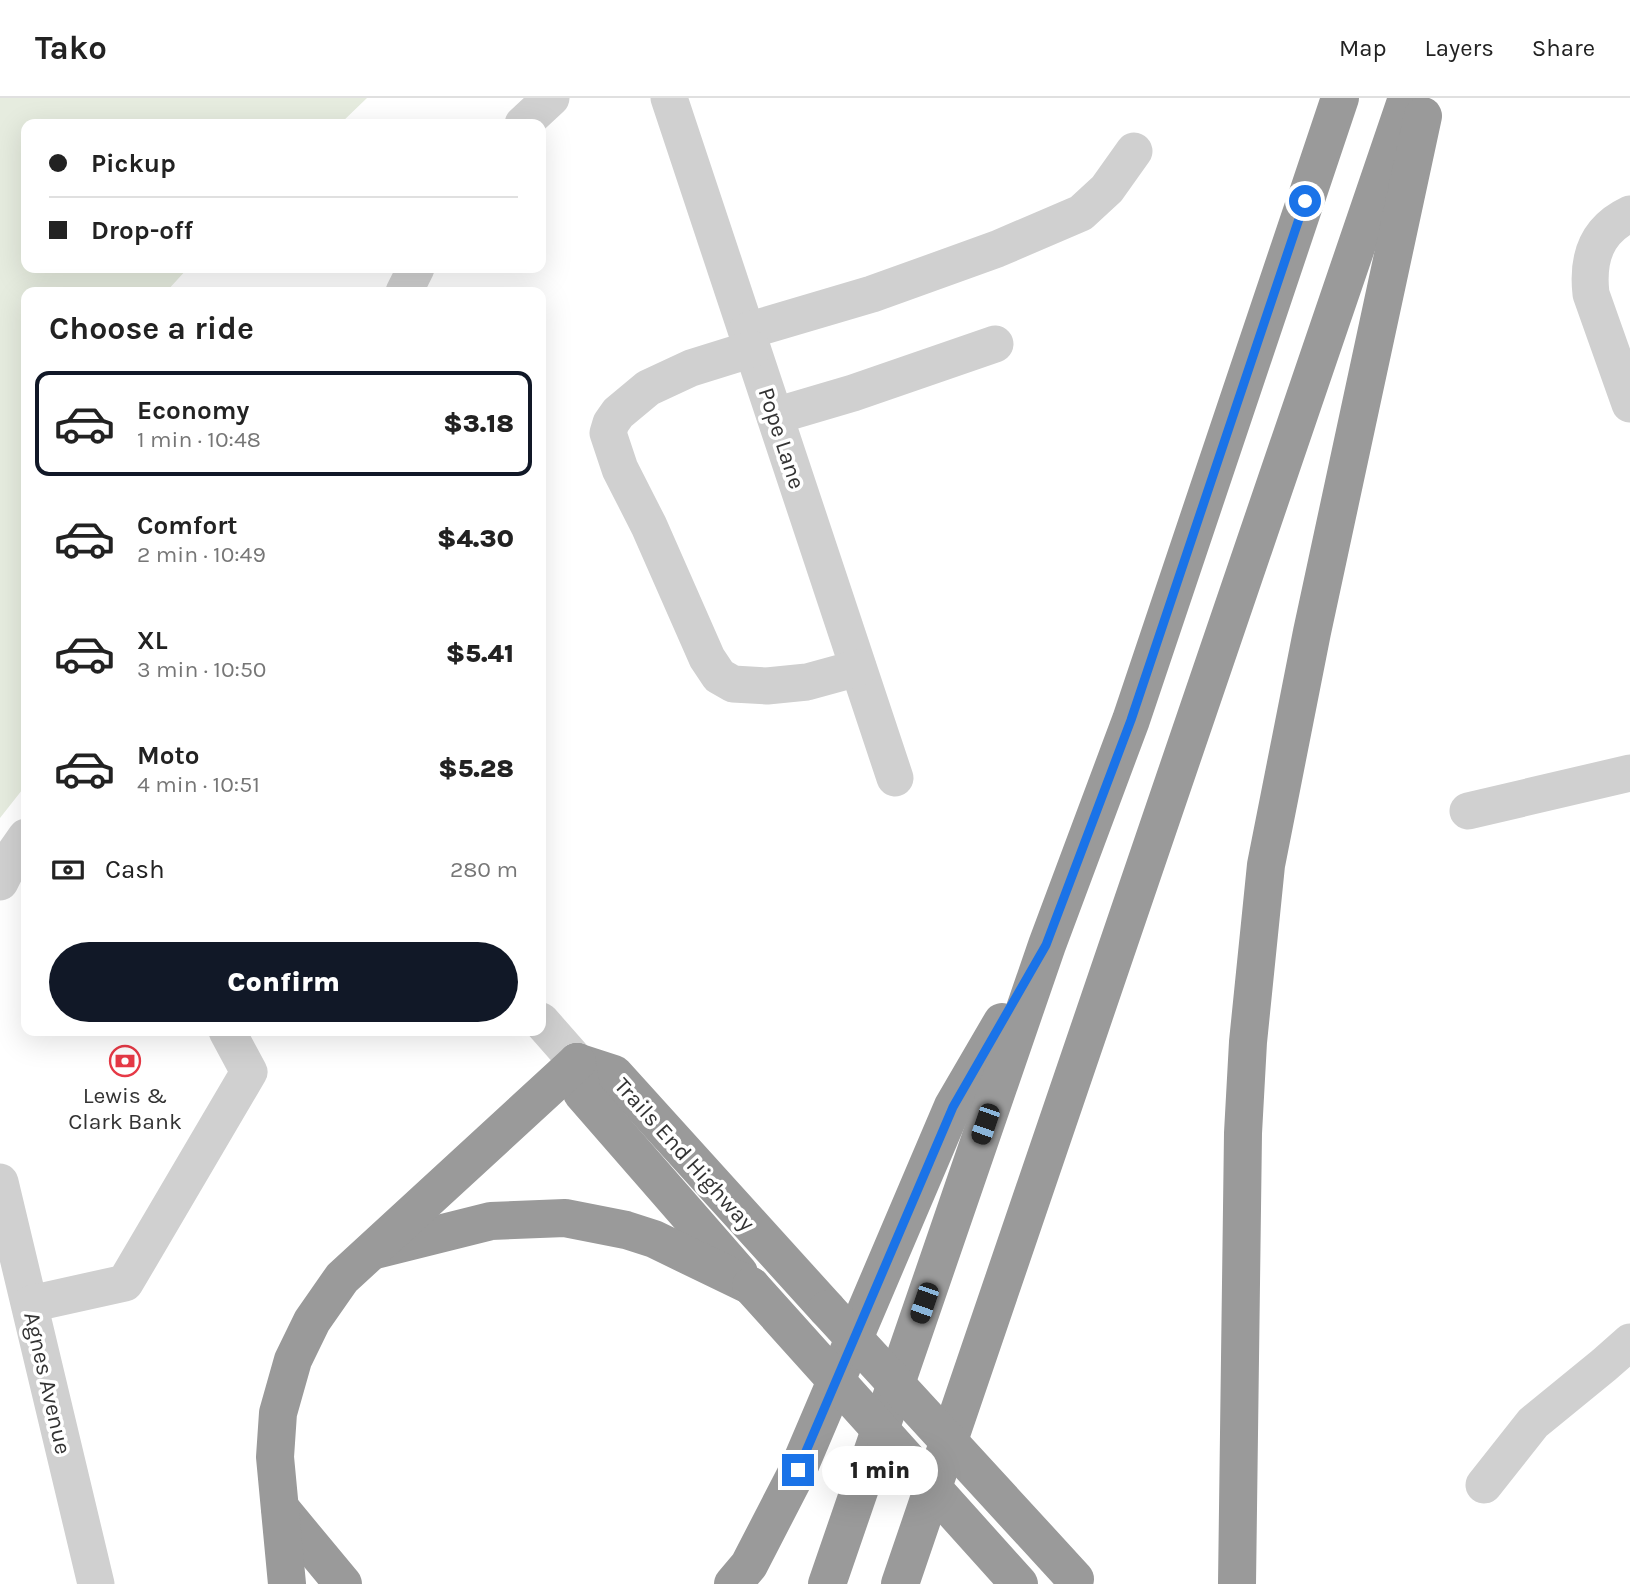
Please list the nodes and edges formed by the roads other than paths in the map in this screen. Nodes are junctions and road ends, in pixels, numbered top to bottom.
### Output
1 (551, 98) edge
2 (669, 98) edge
3 (1340, 98) edge
4 (1407, 98) edge
5 (1427, 98) edge
6 (528, 119) edge
7 (1134, 151) dead end
8 (1630, 214) edge
9 (750, 340) junction
10 (995, 344) dead end
11 (1630, 404) edge
12 (775, 416) junction
13 (858, 668) junction
14 (1630, 773) edge
15 (895, 778) dead end
16 (1468, 811) dead end
17 (21, 844) edge
18 (0, 882) edge
19 (1046, 945) junction
20 (546, 1027) edge
21 (230, 1036) edge
22 (577, 1062) junction
23 (0, 1182) edge
24 (372, 1251) junction
25 (751, 1286) junction
26 (30, 1304) junction
27 (1630, 1342) edge
28 (1484, 1485) dead end
29 (280, 1508) junction
30 (1077, 1581) edge
31 (96, 1584) edge
32 (287, 1584) edge
33 (343, 1584) edge
34 (733, 1584) edge
35 (827, 1584) edge
36 (900, 1584) edge
37 (1019, 1584) edge
38 (1237, 1584) edge

1 - 6 street
2 - 9 street, Pope Lane
3 - 19 highway
4 - 36 highway
5 - 38 highway
7 - 9 street
8 - 11 street
9 - 12 street, Pope Lane
9 - 13 street
10 - 12 street
12 - 13 street, Pope Lane
13 - 15 street, Pope Lane
14 - 16 street
17 - 18 street
19 - 34 highway
19 - 35 highway
20 - 22 street
21 - 26 street
22 - 24 highway
22 - 25 highway, Trails End Highway
22 - 30 highway, Trails End Highway, bridge
23 - 26 street, Agnes Avenue
24 - 25 highway
24 - 29 highway
25 - 37 highway, Trails End Highway, bridge
26 - 31 street, Agnes Avenue
27 - 28 street
29 - 32 highway
29 - 33 highway

